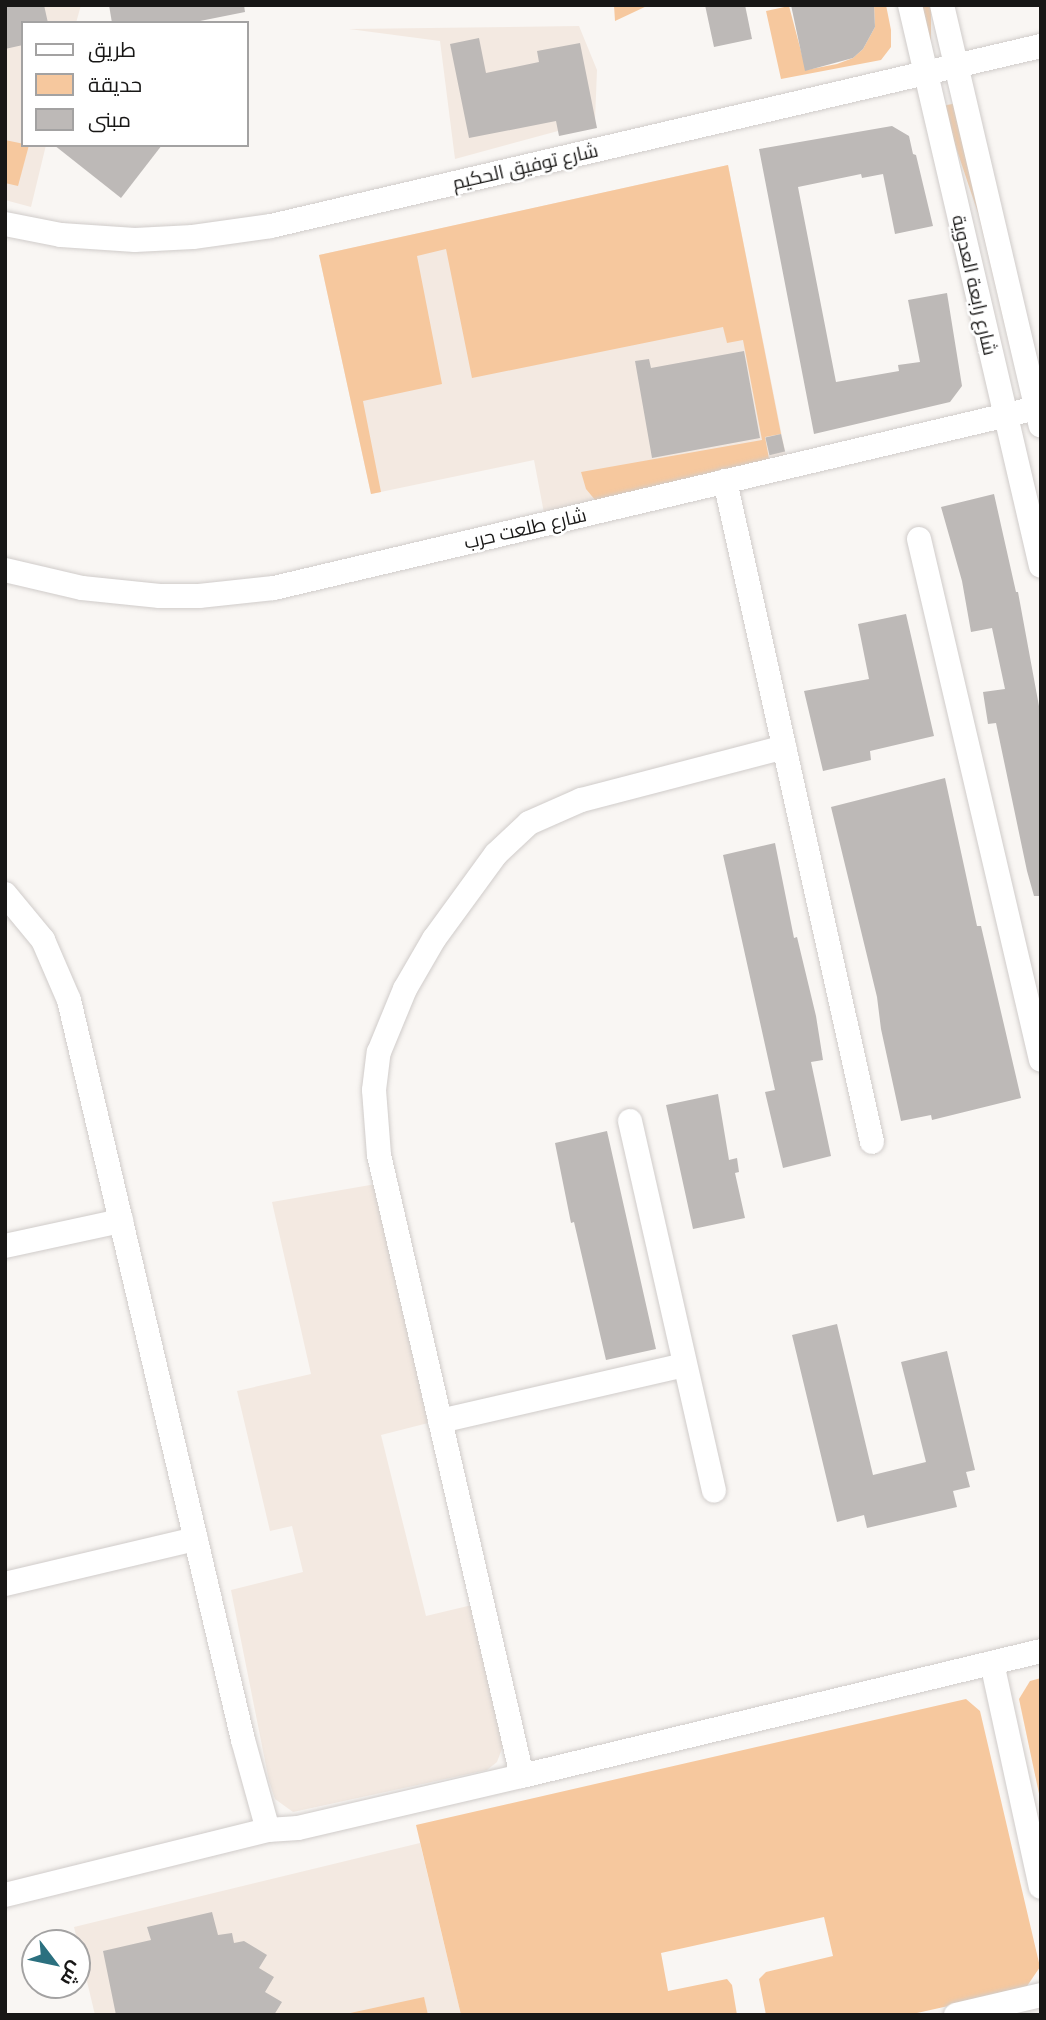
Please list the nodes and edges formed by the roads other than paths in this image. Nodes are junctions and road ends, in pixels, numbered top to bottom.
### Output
1 (910, 5) edge
2 (942, 5) edge
3 (1041, 46) edge
4 (956, 65) junction
5 (925, 73) junction
6 (5, 224) edge
7 (1039, 414) edge
8 (1006, 416) junction
9 (725, 481) junction
10 (919, 538) dead end
11 (1041, 566) edge
12 (5, 570) edge
13 (784, 747) junction
14 (5, 894) edge
15 (1040, 1049) edge
16 (630, 1121) dead end
17 (872, 1142) dead end
18 (121, 1221) junction
19 (5, 1246) edge
20 (685, 1365) junction
21 (440, 1420) junction
22 (714, 1491) dead end
23 (196, 1539) junction
24 (5, 1584) edge
25 (1041, 1651) edge
26 (992, 1663) junction
27 (522, 1776) junction
28 (268, 1830) junction
29 (1041, 1887) edge
30 (5, 1895) edge
31 (1041, 1996) edge
32 (956, 2015) edge

1 - 5 street, شارع رابعة العدوية
2 - 4 street, شارع رابعة العدوية
3 - 4 street, شارع توفيق الحكيم
4 - 5 street, شارع توفيق الحكيم
4 - 7 street, شارع رابعة العدوية
5 - 6 street, شارع توفيق الحكيم
5 - 8 street, شارع رابعة العدوية
7 - 8 street, شارع طلعت حرب
8 - 9 street, شارع طلعت حرب
8 - 11 street, شارع رابعة العدوية
9 - 12 street, شارع طلعت حرب
9 - 13 street
10 - 15 street
13 - 17 street
13 - 21 street
14 - 18 street
16 - 20 street
18 - 19 street
18 - 23 street
20 - 21 street
20 - 22 street
21 - 27 street
23 - 24 street
23 - 28 street
25 - 26 street
26 - 27 street
26 - 29 street
27 - 28 street
28 - 30 street
31 - 32 street

